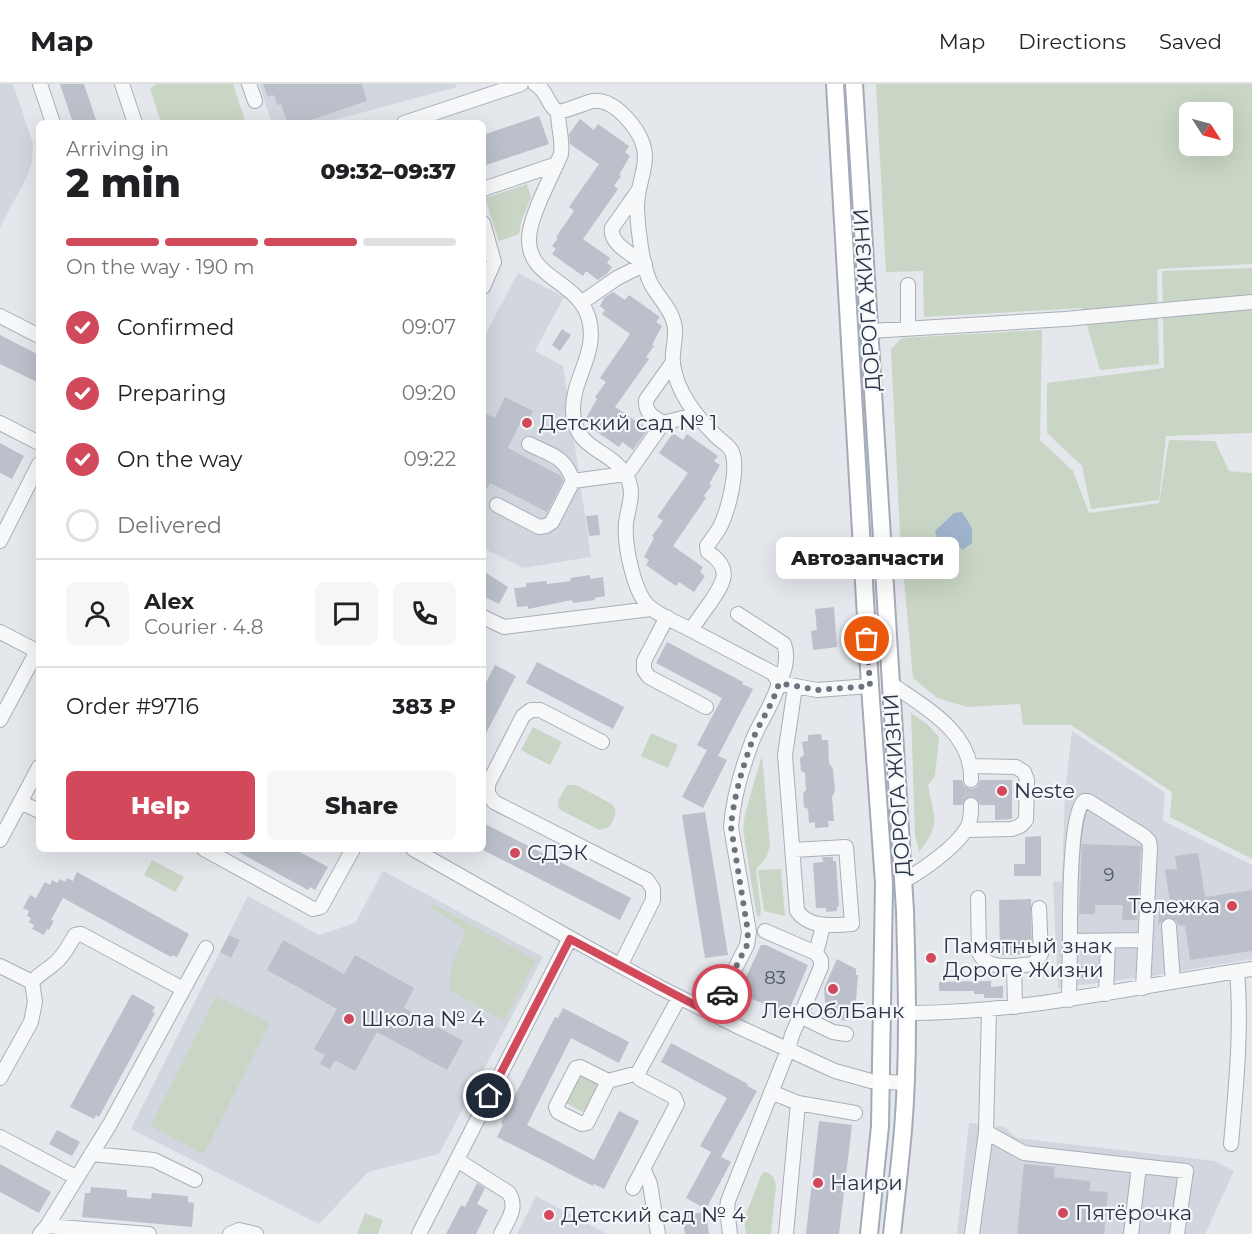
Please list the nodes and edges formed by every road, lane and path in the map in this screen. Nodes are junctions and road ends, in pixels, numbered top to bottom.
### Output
1 (40, 84) edge
2 (122, 84) edge
3 (249, 84) edge
4 (521, 84) edge
5 (539, 84) edge
6 (835, 84) edge
7 (854, 84) edge
8 (479, 91) edge
9 (255, 101) dead end
10 (558, 112) junction
11 (52, 120) edge
12 (134, 120) edge
13 (411, 120) edge
14 (557, 164) junction
15 (486, 188) edge
16 (639, 189) junction
17 (486, 234) edge
18 (645, 264) junction
19 (486, 280) edge
20 (908, 285) dead end
21 (1252, 302) edge
22 (581, 303) junction
23 (0, 316) edge
24 (908, 329) junction
25 (870, 331) junction
26 (36, 334) edge
27 (673, 362) junction
28 (695, 415) junction
29 (0, 423) edge
30 (663, 423) junction
31 (36, 441) edge
32 (529, 444) dead end
33 (625, 474) junction
34 (573, 482) junction
35 (34, 485) edge
36 (497, 505) dead end
37 (4, 525) edge
38 (0, 541) edge
39 (651, 609) junction
40 (738, 614) dead end
41 (667, 617) junction
42 (486, 618) edge
43 (691, 630) junction
44 (0, 632) edge
45 (36, 650) edge
46 (36, 655) edge
47 (779, 683) junction
48 (890, 683) junction
49 (870, 686) junction
50 (795, 687) junction
51 (706, 707) dead end
52 (0, 720) edge
53 (602, 742) dead end
54 (36, 773) edge
55 (20, 802) junction
56 (971, 805) tunnel mouth
57 (36, 810) edge
58 (966, 830) junction
59 (0, 840) edge
60 (793, 850) junction
61 (209, 852) edge
62 (351, 852) edge
63 (418, 852) edge
64 (903, 881) junction
65 (978, 898) dead end
66 (1039, 908) dead end
67 (823, 926) junction
68 (1169, 926) dead end
69 (765, 931) dead end
70 (570, 939) junction
71 (1145, 940) junction
72 (1108, 941) junction
73 (1070, 942) junction
74 (816, 953) junction
75 (215, 963) dead end
76 (0, 966) edge
77 (620, 966) junction
78 (1014, 966) junction
79 (1252, 969) edge
80 (1237, 971) junction
81 (32, 982) junction
82 (1173, 982) junction
83 (1143, 988) junction
84 (183, 989) junction
85 (1106, 994) junction
86 (679, 998) junction
87 (1069, 1000) junction
88 (1015, 1007) junction
89 (989, 1010) junction
90 (908, 1013) junction
91 (712, 1014) junction
92 (800, 1016) junction
93 (846, 1034) dead end
94 (788, 1050) junction
95 (638, 1073) junction
96 (0, 1078) edge
97 (608, 1081) dead end
98 (880, 1082) junction
99 (905, 1083) junction
100 (771, 1092) junction
101 (798, 1103) junction
102 (855, 1113) dead end
103 (986, 1132) junction
104 (0, 1137) edge
105 (1231, 1144) dead end
106 (91, 1154) junction
107 (457, 1160) junction
108 (1139, 1166) junction
109 (643, 1168) junction
110 (76, 1178) junction
111 (195, 1180) dead end
112 (633, 1188) dead end
113 (44, 1230) edge
114 (149, 1234) edge
115 (230, 1234) edge
116 (256, 1234) edge
117 (419, 1234) edge
118 (501, 1234) edge
119 (658, 1234) edge
120 (730, 1234) edge
121 (786, 1234) edge
122 (869, 1234) edge
123 (892, 1234) edge
124 (972, 1234) edge
125 (1131, 1234) edge
126 (1176, 1234) edge

1 - 11 street
2 - 12 street
3 - 9 street
4 - 8 street
5 - 10 street
6 - 49 main road, ДОРОГА ЖИЗНИ
7 - 25 main road, ДОРОГА ЖИЗНИ
8 - 13 street
10 - 14 street
10 - 16 street
14 - 15 street
14 - 22 street
16 - 18 street
16 - 18 street
17 - 19 street
18 - 22 street
18 - 27 street
20 - 24 street
21 - 24 street
22 - 33 street
23 - 26 street
24 - 25 street
25 - 48 main road, ДОРОГА ЖИЗНИ
27 - 28 street
27 - 30 street
28 - 30 street
28 - 43 street
29 - 31 street
30 - 33 street
32 - 34 street
33 - 34 street
33 - 39 street
34 - 36 street
35 - 37 street
37 - 38 street
39 - 41 street
39 - 42 street
40 - 47 street
41 - 43 street
41 - 51 street
43 - 47 street
44 - 45 street
46 - 52 street
47 - 50 street
47 - 91 street
48 - 58 street
48 - 64 main road, ДОРОГА ЖИЗНИ
49 - 50 street
49 - 98 main road, ДОРОГА ЖИЗНИ
50 - 60 street
53 - 77 street
54 - 55 street
55 - 57 street
55 - 59 street
56 - 58 street
58 - 64 street
60 - 67 street
60 - 67 street
61 - 62 street
63 - 70 street
64 - 90 main road, ДОРОГА ЖИЗНИ
65 - 78 street
66 - 78 street
67 - 74 street
68 - 82 street
69 - 74 street
70 - 77 street
70 - 107 street
71 - 72 street
71 - 73 street
71 - 83 street
72 - 73 street
72 - 85 street
73 - 87 street
74 - 92 street
75 - 84 street
76 - 81 street
77 - 86 street
78 - 88 street
79 - 80 street
80 - 82 street
80 - 105 street
81 - 84 street
81 - 96 street
82 - 83 street
83 - 85 street
84 - 106 street
85 - 87 street
86 - 91 street
86 - 95 street
87 - 88 street
88 - 89 street
89 - 90 street
89 - 103 street
90 - 99 main road, ДОРОГА ЖИЗНИ
91 - 94 street
92 - 93 street
92 - 94 street
94 - 98 street
94 - 100 street
95 - 97 street
95 - 109 street
98 - 99 street
98 - 122 main road, ДОРОГА ЖИЗНИ
99 - 123 main road, ДОРОГА ЖИЗНИ
100 - 101 street
100 - 120 street
101 - 102 street
101 - 121 street
103 - 108 street
103 - 124 street
104 - 110 street
106 - 110 street
106 - 111 street
107 - 117 street
107 - 118 street
108 - 125 street
108 - 126 street
109 - 112 street
109 - 119 street
110 - 113 street
113 - 114 street
115 - 116 street

